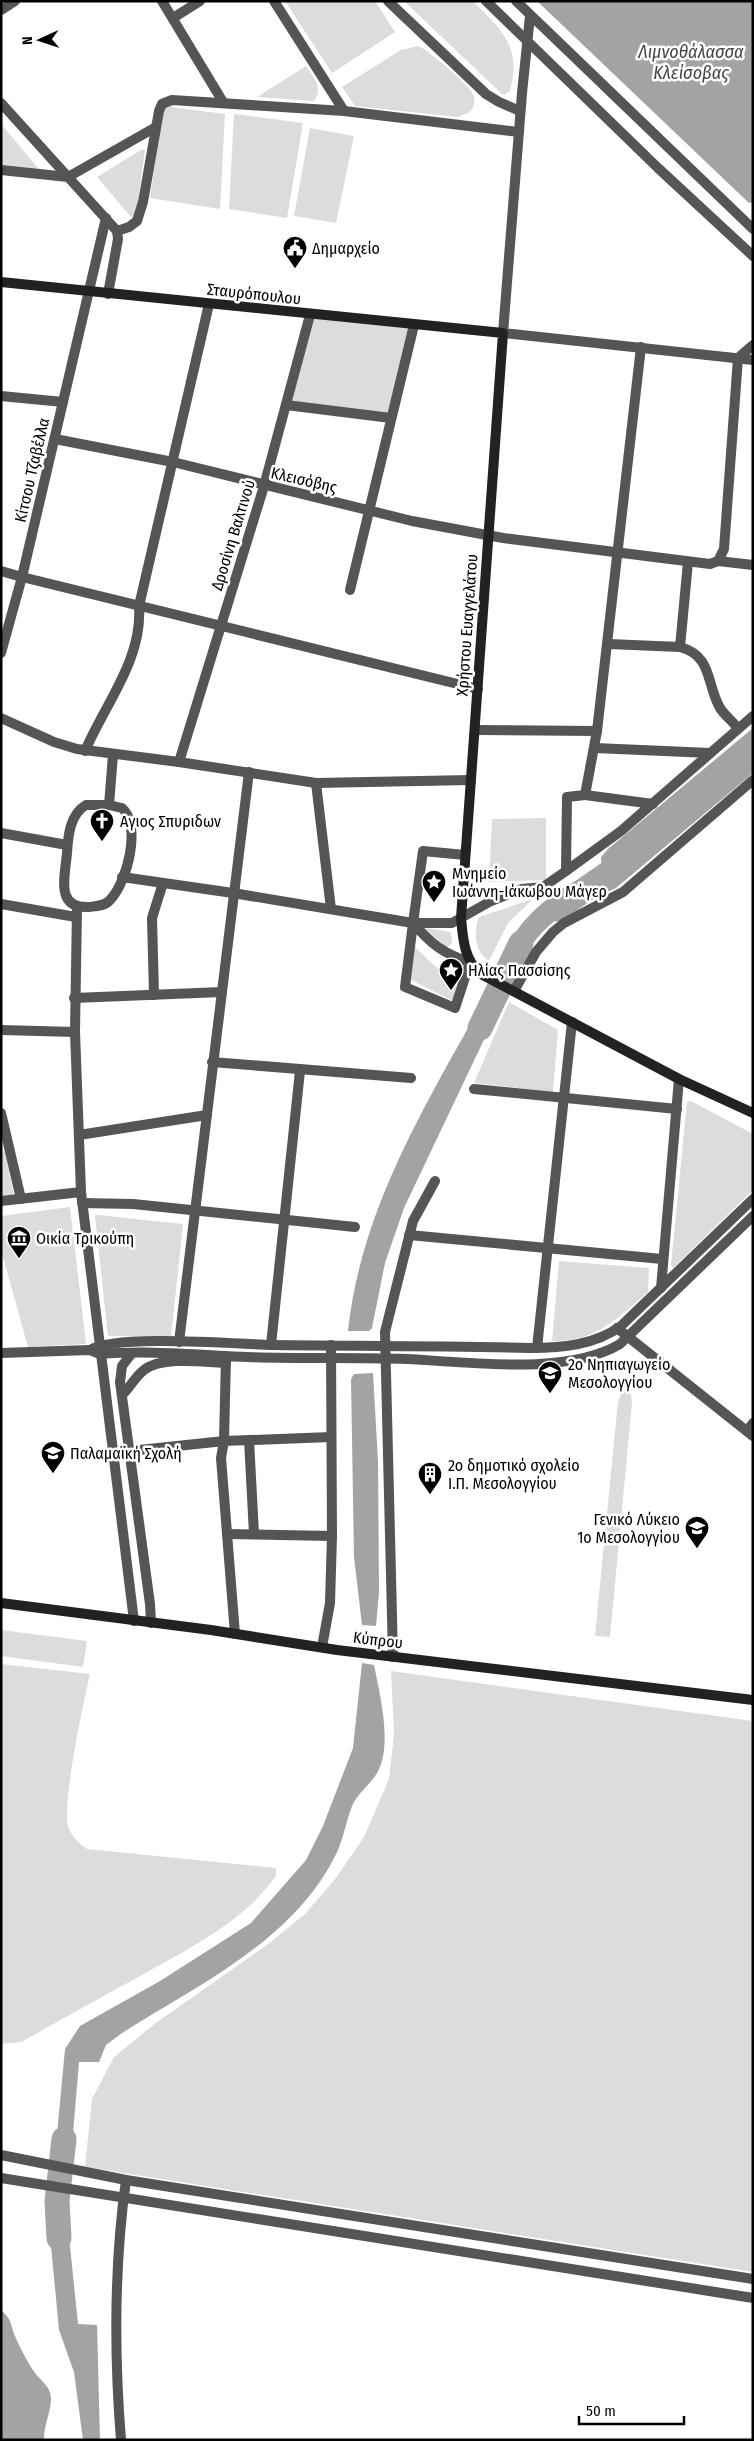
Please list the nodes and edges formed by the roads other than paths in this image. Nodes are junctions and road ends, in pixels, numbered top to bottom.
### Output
1 (15, 1) edge
2 (162, 1) edge
3 (200, 1) edge
4 (274, 1) edge
5 (388, 1) edge
6 (486, 1) edge
7 (516, 1) edge
8 (1, 10) edge
9 (530, 16) junction
10 (173, 18) junction
11 (527, 41) junction
12 (224, 102) junction
13 (1, 103) edge
14 (344, 111) junction
15 (520, 111) junction
16 (156, 127) junction
17 (519, 132) junction
18 (1, 170) edge
19 (68, 177) junction
20 (106, 218) junction
21 (753, 229) edge
22 (117, 231) junction
23 (753, 256) edge
24 (1, 282) edge
25 (89, 292) junction
26 (108, 294) junction
27 (210, 304) junction
28 (310, 315) junction
29 (414, 325) junction
30 (503, 333) junction
31 (753, 345) edge
32 (641, 347) junction
33 (738, 358) junction
34 (753, 360) edge
35 (1, 396) edge
36 (63, 402) junction
37 (286, 405) junction
38 (391, 418) junction
39 (55, 439) junction
40 (173, 462) junction
41 (264, 486) junction
42 (369, 511) junction
43 (489, 536) junction
44 (619, 554) junction
45 (718, 561) junction
46 (688, 562) junction
47 (753, 565) edge
48 (1, 571) edge
49 (22, 577) junction
50 (350, 590) dead end
51 (139, 606) junction
52 (220, 626) junction
53 (608, 644) junction
54 (680, 647) junction
55 (1, 653) edge
56 (478, 689) junction
57 (753, 716) edge
58 (1, 718) edge
59 (738, 729) junction
60 (475, 730) junction
61 (597, 731) junction
62 (594, 748) junction
63 (85, 751) junction
64 (710, 753) junction
65 (113, 755) junction
66 (179, 762) junction
67 (249, 772) junction
68 (471, 780) junction
69 (753, 780) edge
70 (316, 783) junction
71 (585, 796) junction
72 (652, 804) junction
73 (110, 805) junction
74 (1, 833) edge
75 (67, 845) junction
76 (466, 855) junction
77 (566, 871) junction
78 (122, 877) junction
79 (163, 883) junction
80 (233, 893) junction
81 (1, 904) edge
82 (331, 909) junction
83 (77, 912) junction
84 (461, 918) junction
85 (413, 923) junction
86 (470, 962) junction
87 (514, 991) junction
88 (222, 992) junction
89 (154, 995) junction
90 (74, 998) junction
91 (572, 1022) junction
92 (1, 1030) edge
93 (75, 1032) junction
94 (212, 1062) junction
95 (300, 1071) junction
96 (411, 1078) dead end
97 (679, 1079) junction
98 (474, 1089) dead end
99 (563, 1099) junction
100 (677, 1109) junction
101 (1, 1113) edge
102 (753, 1113) edge
103 (207, 1115) junction
104 (79, 1135) junction
105 (435, 1182) dead end
106 (81, 1192) junction
107 (21, 1198) junction
108 (753, 1199) edge
109 (1, 1201) edge
110 (82, 1204) junction
111 (196, 1210) junction
112 (753, 1216) edge
113 (284, 1220) junction
114 (356, 1226) dead end
115 (409, 1235) junction
116 (547, 1248) junction
117 (662, 1259) junction
118 (661, 1288) junction
119 (618, 1328) junction
120 (628, 1337) junction
121 (179, 1342) junction
122 (272, 1344) junction
123 (331, 1345) junction
124 (386, 1345) junction
125 (538, 1348) junction
126 (96, 1349) junction
127 (1, 1353) edge
128 (132, 1353) junction
129 (386, 1359) junction
130 (226, 1360) junction
131 (331, 1360) junction
132 (123, 1394) junction
133 (751, 1430) edge
134 (331, 1437) junction
135 (249, 1440) junction
136 (224, 1441) junction
137 (130, 1451) junction
138 (227, 1534) junction
139 (254, 1534) junction
140 (332, 1536) junction
141 (1, 1603) edge
142 (134, 1621) junction
143 (151, 1623) junction
144 (235, 1634) junction
145 (322, 1647) junction
146 (392, 1657) junction
147 (753, 1700) edge
148 (1, 2155) edge
149 (1, 2178) edge
150 (126, 2180) junction
151 (123, 2200) junction
152 (753, 2279) edge
153 (753, 2298) edge
154 (121, 2440) edge

1 - 8 street
2 - 10 street
3 - 10 street
4 - 14 street
5 - 15 street
6 - 11 street
7 - 9 street
9 - 11 street
9 - 21 street
10 - 12 street
11 - 15 street
11 - 23 street
12 - 14 street
12 - 16 street
13 - 19 street
14 - 17 street
15 - 17 street
16 - 19 street
16 - 22 street
17 - 30 street
18 - 19 street
19 - 20 street
20 - 22 street
20 - 25 street, Κίτσου Τζαβέλλα
22 - 26 street
24 - 25 main road, Σταυρόπουλου
25 - 26 main road, Σταυρόπουλου
25 - 36 street, Κίτσου Τζαβέλλα
26 - 27 main road, Σταυρόπουλου
27 - 28 main road, Σταυρόπουλου
27 - 40 street
28 - 29 main road, Σταυρόπουλου
28 - 37 street, Δροσίνη Βαλτινού
29 - 30 main road, Σταυρόπουλου
29 - 38 street
30 - 32 street
30 - 43 main road, Χρήστου Ευαγγελάτου
31 - 33 street
32 - 33 street
32 - 44 street
33 - 34 street
33 - 45 street
35 - 36 street
36 - 39 street, Κίτσου Τζαβέλλα
37 - 38 street
37 - 41 street, Δροσίνη Βαλτινού
38 - 42 street
39 - 40 street, Κλεισόβης
39 - 49 street, Κίτσου Τζαβέλλα
40 - 41 street, Κλεισόβης
40 - 51 street
41 - 42 street, Κλεισόβης
41 - 52 street, Δροσίνη Βαλτινού
42 - 43 street, Κλεισόβης
42 - 50 street
43 - 44 street, Κλεισόβης
43 - 56 main road, Χρήστου Ευαγγελάτου
44 - 46 street, Κλεισόβης
44 - 53 street
45 - 46 street, Κλεισόβης
45 - 47 street, Κλεισόβης
46 - 54 street
48 - 49 street
49 - 51 street
49 - 55 street, Κίτσου Τζαβέλλα
51 - 52 street
51 - 63 street
52 - 56 street
52 - 66 street, Δροσίνη Βαλτινού
53 - 54 street
53 - 61 street
54 - 59 street
56 - 60 main road, Χρήστου Ευαγγελάτου
57 - 59 street
58 - 63 street
59 - 64 street
60 - 61 street
60 - 68 main road, Χρήστου Ευαγγελάτου
61 - 62 street
62 - 64 street
62 - 71 street
63 - 65 street
64 - 72 street
65 - 66 street
65 - 73 street
66 - 67 street
67 - 70 street
67 - 80 street
68 - 70 street
68 - 76 main road, Χρήστου Ευαγγελάτου
69 - 87 street
70 - 82 street
71 - 72 street
71 - 77 street
72 - 77 street
73 - 75 street
73 - 78 street
74 - 75 street
75 - 83 street
76 - 84 main road, Χρήστου Ευαγγελάτου
76 - 85 street
77 - 84 street
78 - 79 street
78 - 83 street
79 - 80 street
79 - 89 street
80 - 82 street
80 - 88 street
81 - 83 street
82 - 85 street
83 - 90 street
84 - 85 street
84 - 86 main road, Χρήστου Ευαγγελάτου
85 - 86 street
85 - 86 street
86 - 87 main road
87 - 91 main road
88 - 89 street
88 - 94 street
89 - 90 street
90 - 93 street
91 - 97 main road
91 - 99 street
92 - 93 street
93 - 104 street
94 - 95 street
94 - 103 street
95 - 96 street
95 - 113 street
97 - 100 street
97 - 102 main road
98 - 99 street
99 - 100 street
99 - 116 street
100 - 117 street
101 - 107 street
103 - 104 street
103 - 111 street
104 - 106 street
105 - 115 street
106 - 107 street
106 - 110 street
107 - 109 street
108 - 118 street
110 - 111 street
110 - 126 street
111 - 113 street
111 - 121 street
112 - 120 street
113 - 114 street
113 - 122 street
115 - 116 street
115 - 124 street
116 - 117 street
116 - 125 street
117 - 118 street
118 - 119 street
119 - 120 street
119 - 125 street
120 - 129 street
120 - 133 street
121 - 122 street
121 - 126 street
122 - 123 street
123 - 124 street
123 - 131 street
124 - 125 street
124 - 129 street
126 - 127 street
126 - 128 street
126 - 142 street
128 - 130 street
128 - 132 street
129 - 131 street
129 - 146 street
130 - 131 street
130 - 132 street
130 - 136 street
131 - 134 street
132 - 137 street
134 - 135 street
134 - 140 street
135 - 136 street
135 - 139 street
136 - 137 street
136 - 138 street
137 - 143 street
138 - 139 street
138 - 144 street
139 - 140 street
140 - 145 street
141 - 142 main road, Κύπρου
142 - 143 main road, Κύπρου
143 - 144 main road, Κύπρου
144 - 145 main road, Κύπρου
145 - 146 main road, Κύπρου
146 - 147 main road, Κύπρου
148 - 150 street
149 - 151 street
150 - 151 street
150 - 152 street
151 - 153 street
151 - 154 street

